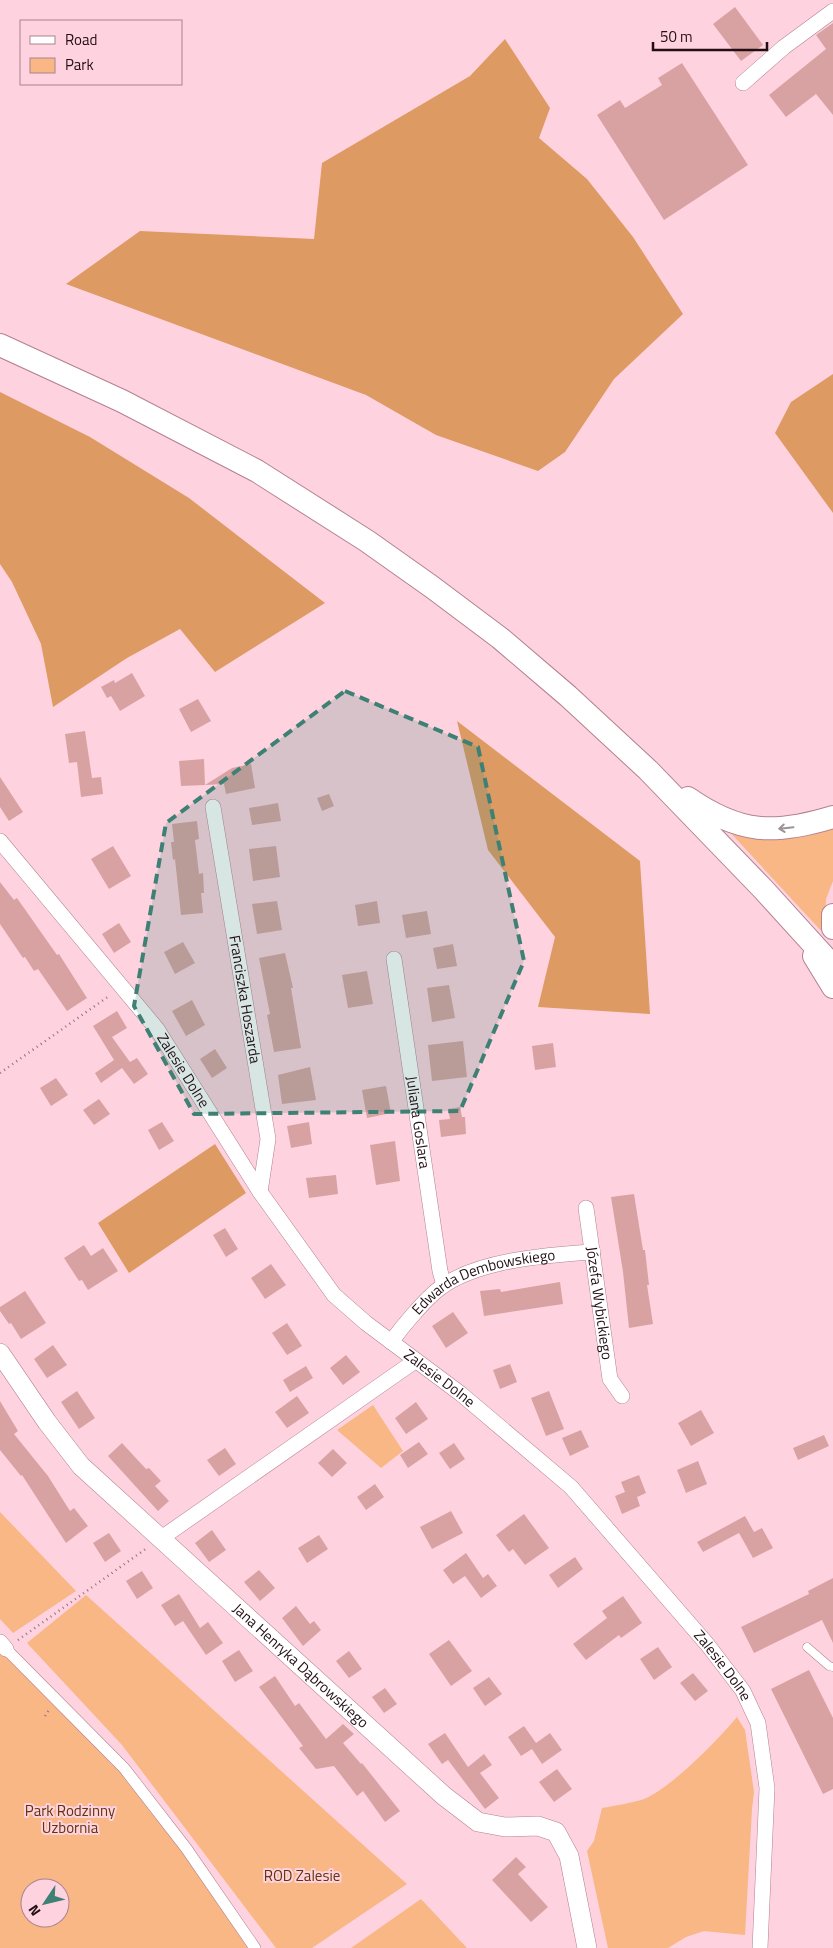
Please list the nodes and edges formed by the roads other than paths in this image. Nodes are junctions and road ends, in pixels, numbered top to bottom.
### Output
1 (833, 11) edge
2 (743, 83) dead end
3 (0, 345) edge
4 (648, 770) junction
5 (213, 807) dead end
6 (833, 817) edge
7 (0, 841) edge
8 (833, 916) edge
9 (794, 924) junction
10 (833, 928) edge
11 (394, 959) dead end
12 (833, 966) edge
13 (833, 987) edge
14 (260, 1192) junction
15 (586, 1208) dead end
16 (593, 1252) junction
17 (444, 1285) junction
18 (391, 1342) junction
19 (0, 1352) edge
20 (415, 1361) junction
21 (622, 1396) dead end
22 (155, 1543) junction
23 (3, 1645) edge
24 (807, 1647) dead end
25 (833, 1667) edge
26 (255, 1948) edge
27 (587, 1948) edge
28 (760, 1948) edge

1 - 2 street
3 - 4 main road
6 -> 4 main road
4 - 9 main road
5 - 14 street, Franciszka Hoszarda
7 - 14 street, Zalesie Dolne
8 - 10 main road
9 - 12 main road
9 - 13 main road
11 - 17 street, Juliana Goslara
14 - 18 street, Zalesie Dolne
15 - 16 street, Józefa Wybickiego
16 - 17 street, Edwarda Dembowskiego
16 - 21 street, Józefa Wybickiego
17 - 18 street, Edwarda Dembowskiego
18 - 20 street, Zalesie Dolne
19 - 22 street, Jana Henryka Dąbrowskiego
20 - 22 street
20 - 28 street, Zalesie Dolne
22 - 27 street, Jana Henryka Dąbrowskiego
23 - 26 street
24 - 25 lane

